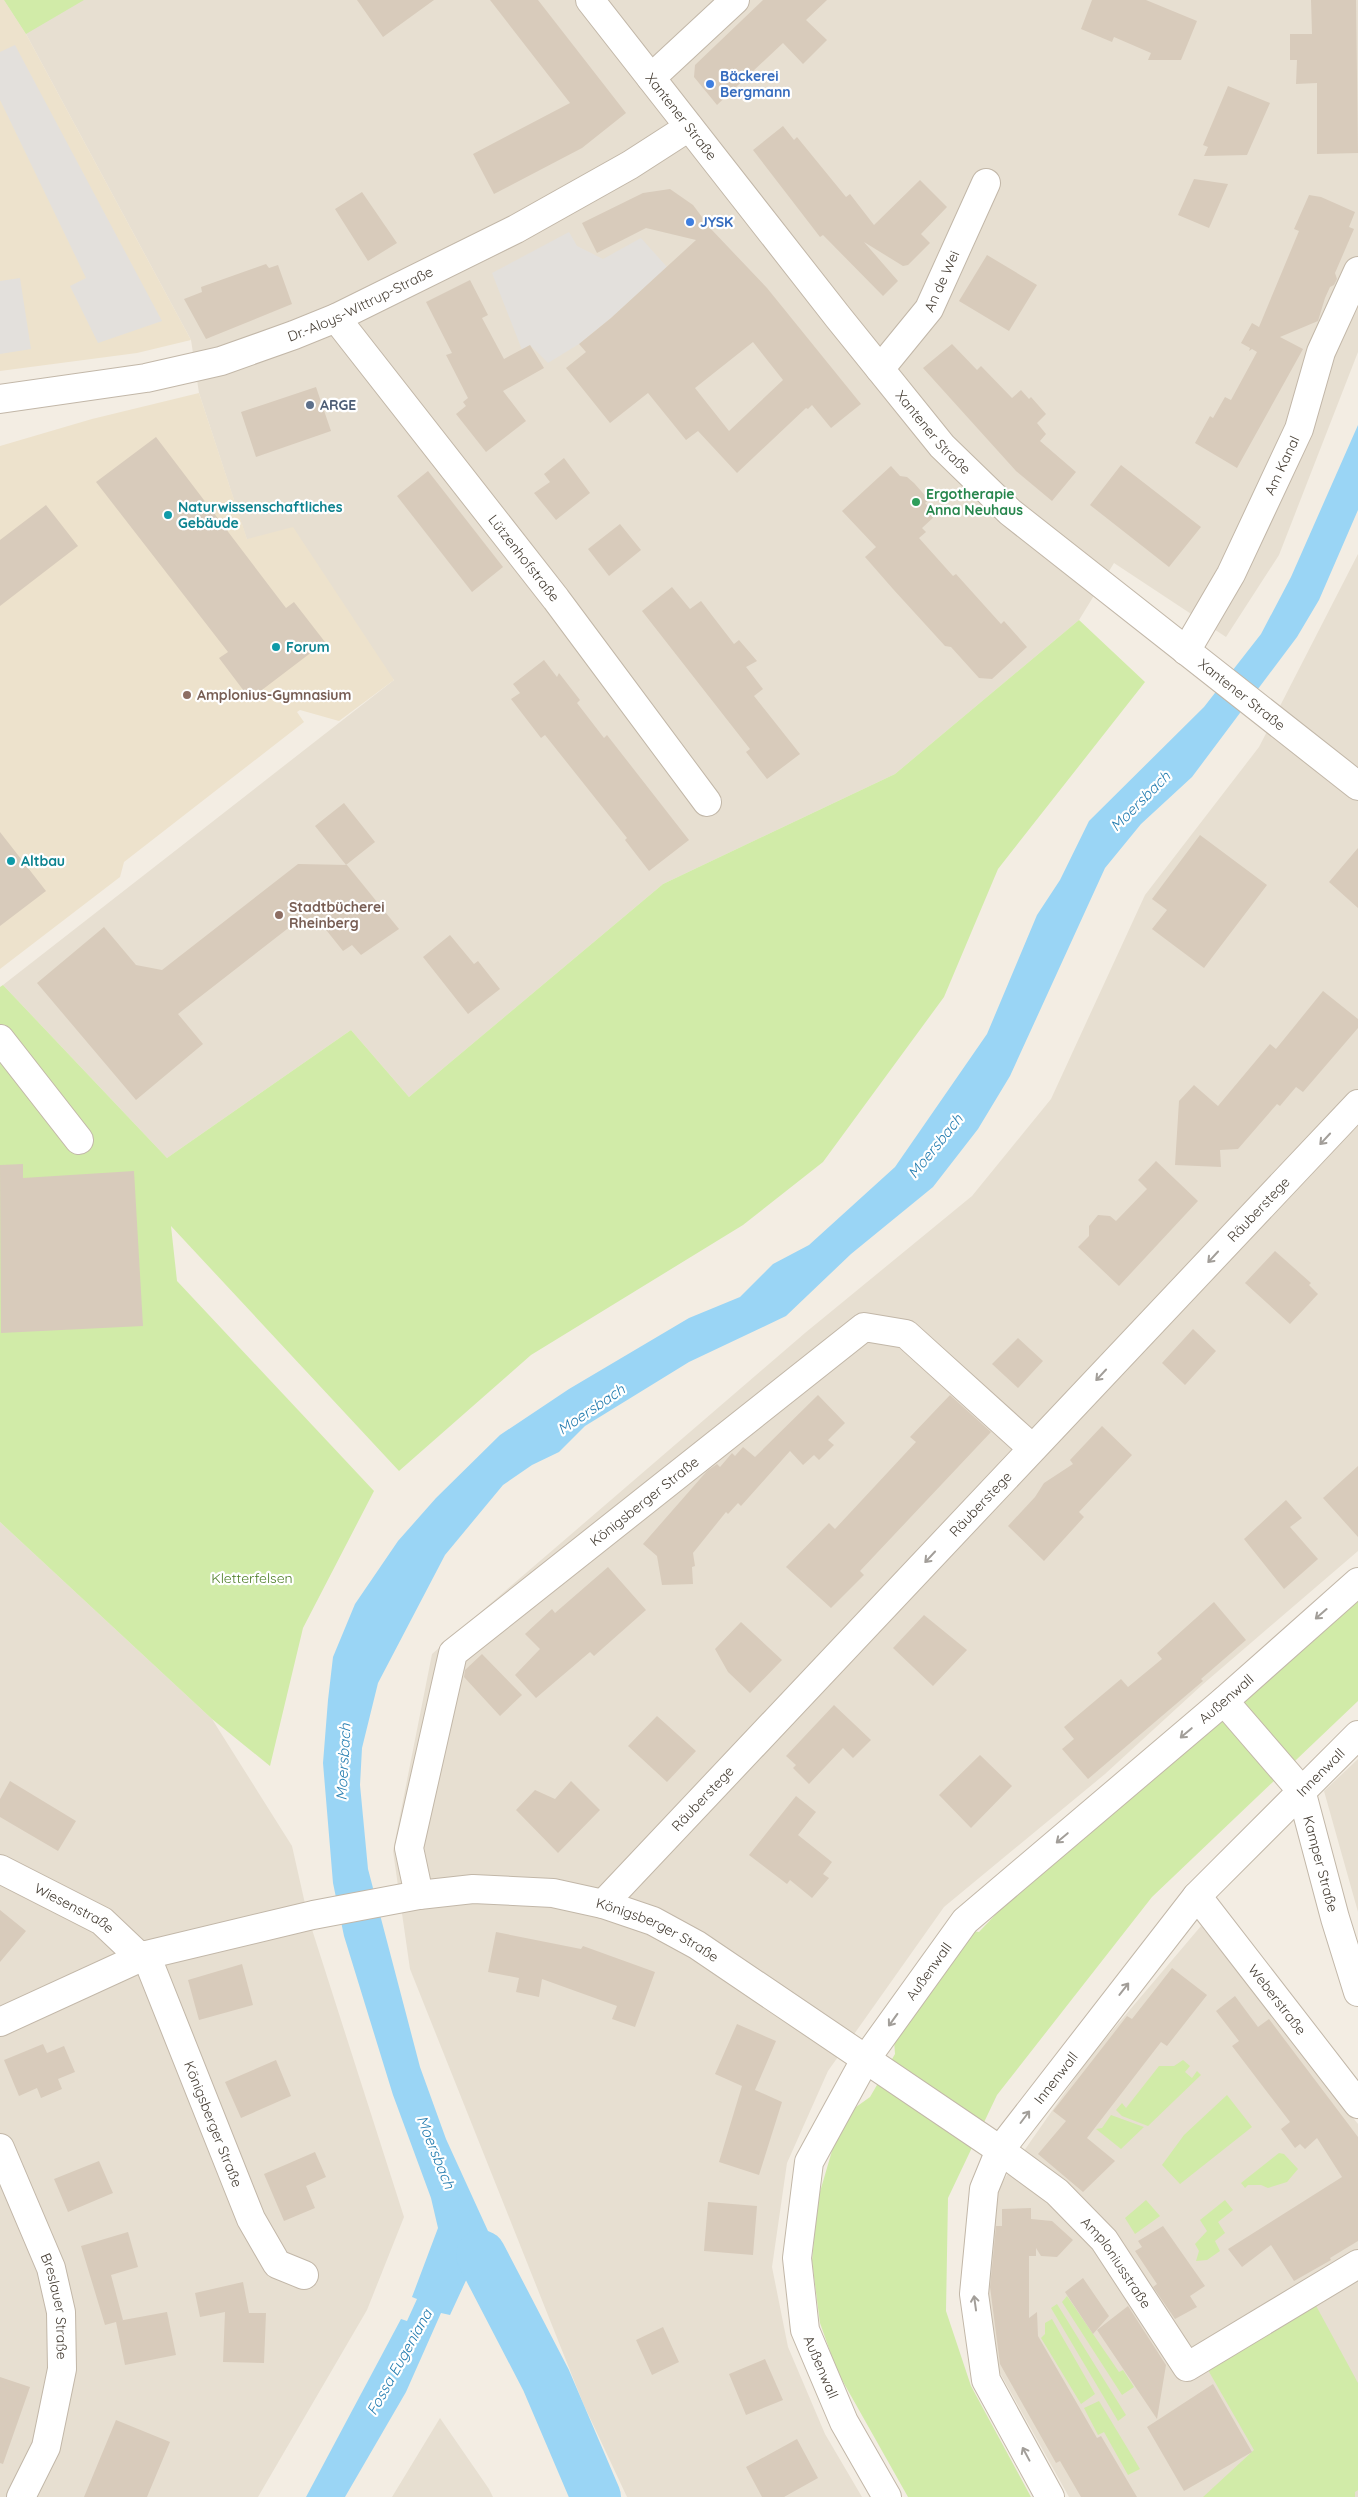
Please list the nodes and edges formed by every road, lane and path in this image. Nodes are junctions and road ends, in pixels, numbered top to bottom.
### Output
1 (590, 0) edge
2 (735, 0) edge
3 (651, 78) junction
4 (689, 127) junction
5 (986, 184) dead end
6 (1358, 271) edge
7 (336, 318) junction
8 (880, 369) junction
9 (0, 399) edge
10 (1194, 657) junction
11 (1358, 786) edge
12 (707, 802) dead end
13 (0, 1039) edge
14 (1358, 1104) edge
15 (79, 1140) dead end
16 (1032, 1448) junction
17 (1358, 1582) edge
18 (1224, 1701) junction
19 (1358, 1735) edge
20 (1301, 1790) junction
21 (0, 1869) edge
22 (418, 1895) junction
23 (1197, 1896) junction
24 (603, 1904) junction
25 (143, 1956) junction
26 (1358, 1992) edge
27 (0, 2022) edge
28 (865, 2060) junction
29 (1358, 2104) edge
30 (0, 2148) edge
31 (1000, 2150) junction
32 (1358, 2264) edge
33 (304, 2275) dead end
34 (21, 2497) edge
35 (887, 2497) edge
36 (1050, 2497) edge

1 - 3 street, Xantener Straße
2 - 3 street
3 - 4 street, Xantener Straße
4 - 7 street, Dr.-Aloys-Wittrup-Straße
4 - 8 street, Xantener Straße
5 - 8 street, An de Wei
6 - 10 street, Am Kanal
7 - 9 street, Dr.-Aloys-Wittrup-Straße
7 - 12 street, Lützenhofstraße
8 - 10 street, Xantener Straße
10 - 11 street, Xantener Straße
13 - 15 street
14 -> 16 street, Räuberstege
16 - 22 street, Königsberger Straße
16 -> 24 street, Räuberstege
17 -> 18 street, Außenwall
18 - 20 street, Kamper Straße
18 -> 28 street, Außenwall
19 - 20 street, Innenwall
20 - 23 street, Innenwall
20 - 26 street, Kamper Straße
21 - 25 street, Wiesenstraße
22 - 24 street, Königsberger Straße
22 - 25 street, Königsberger Straße
23 - 29 street, Weberstraße
31 -> 23 street, Innenwall
24 - 28 street, Königsberger Straße
25 - 27 street, Königsberger Straße
25 - 33 street, Königsberger Straße
28 - 31 street, Amploniusstraße
28 - 35 street, Außenwall
30 - 34 street, Breslauer Straße
31 - 32 street, Amploniusstraße
36 -> 31 street, Innenwall

